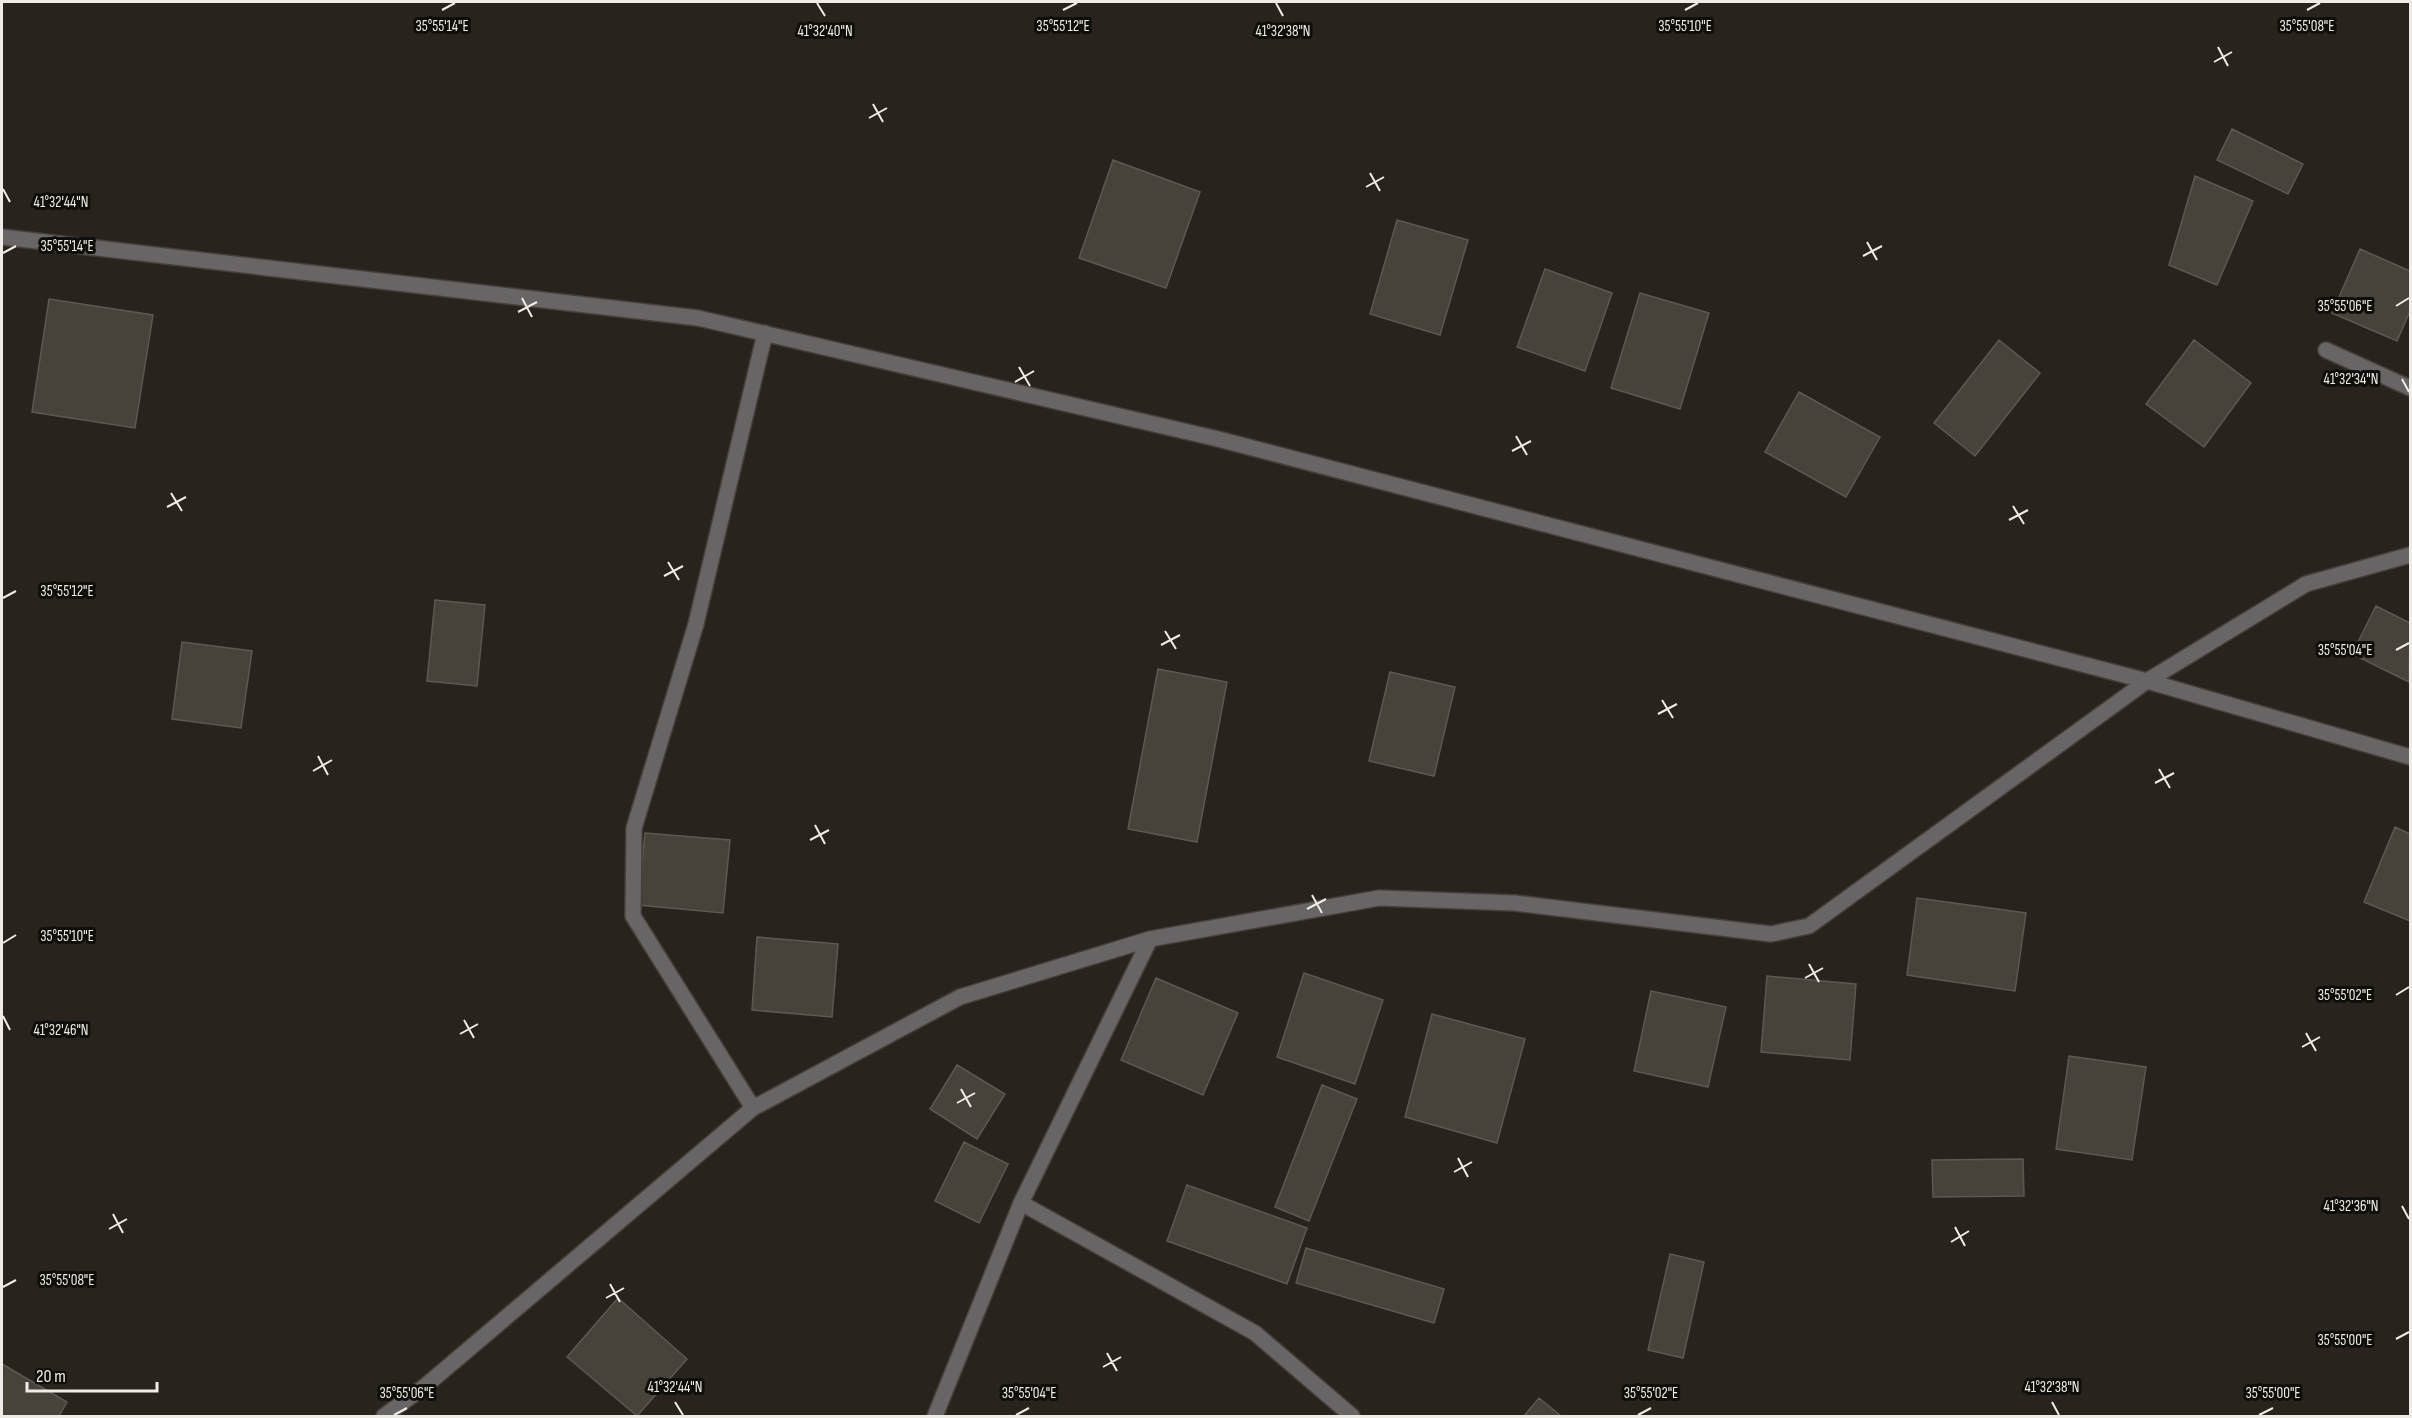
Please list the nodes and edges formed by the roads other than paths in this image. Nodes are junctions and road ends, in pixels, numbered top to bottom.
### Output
1 (2, 237) edge
2 (765, 333) junction
3 (2326, 350) dead end
4 (2410, 388) edge
5 (2410, 555) edge
6 (2147, 681) junction
7 (2410, 757) edge
8 (1150, 939) junction
9 (753, 1108) junction
10 (1021, 1203) junction
11 (384, 1416) edge
12 (935, 1416) edge
13 (1352, 1416) edge

1 - 2 street
2 - 6 street
2 - 9 street
3 - 4 street
5 - 6 street
6 - 7 street
6 - 8 street
8 - 9 street
8 - 10 street
9 - 11 street
10 - 12 street
10 - 13 street

